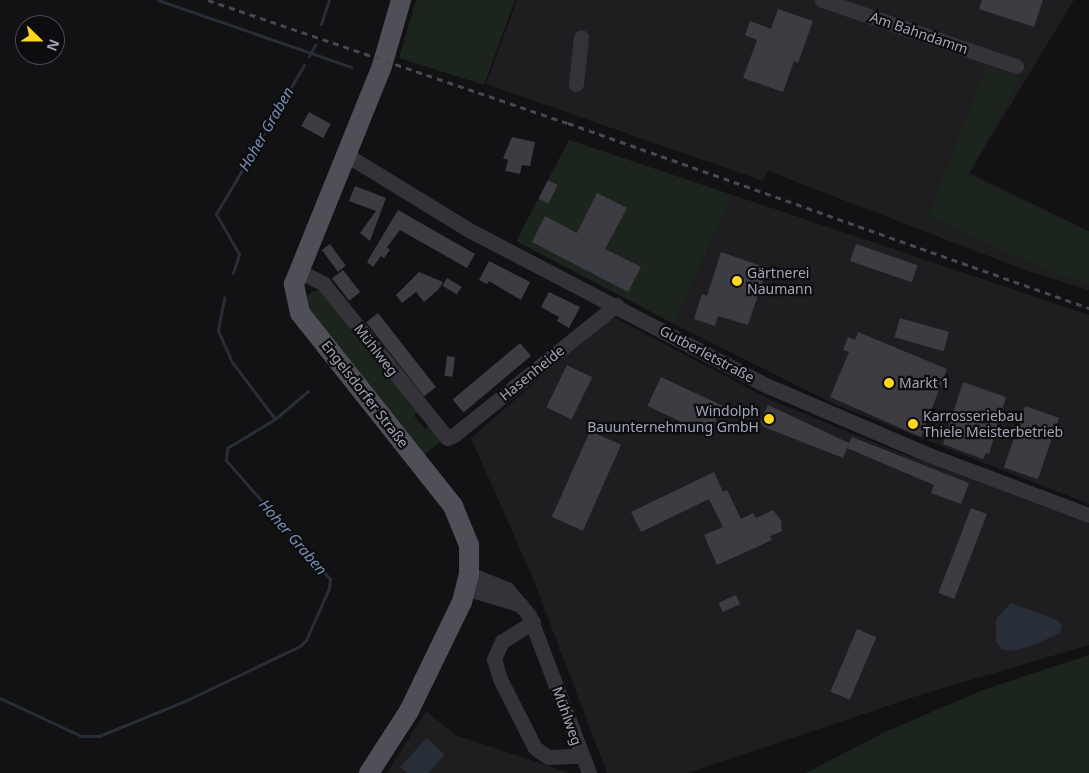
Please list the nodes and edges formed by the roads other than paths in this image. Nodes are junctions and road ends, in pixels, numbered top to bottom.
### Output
1 (401, 0) edge
2 (822, 0) edge
3 (581, 38) dead end
4 (1016, 66) dead end
5 (576, 84) dead end
6 (345, 154) junction
7 (299, 271) junction
8 (616, 305) junction
9 (446, 438) joint
10 (1089, 515) edge
11 (468, 581) junction
12 (533, 622) junction
13 (581, 756) junction
14 (369, 773) edge
15 (589, 773) edge

1 - 6 main road, Engelsdorfer Straße
2 - 4 street, Am Bahndamm
3 - 5 street
6 - 7 main road, Engelsdorfer Straße
6 - 8 street, Gutberletstraße
7 - 9 street, Mühlweg
7 - 11 main road, Engelsdorfer Straße
8 - 9 street, Hasenheide
8 - 10 street, Gutberletstraße
11 - 12 street, Mühlweg
11 - 14 main road, Engelsdorfer Straße
12 - 13 street, Mühlweg
12 - 13 street
13 - 15 street, Mühlweg

